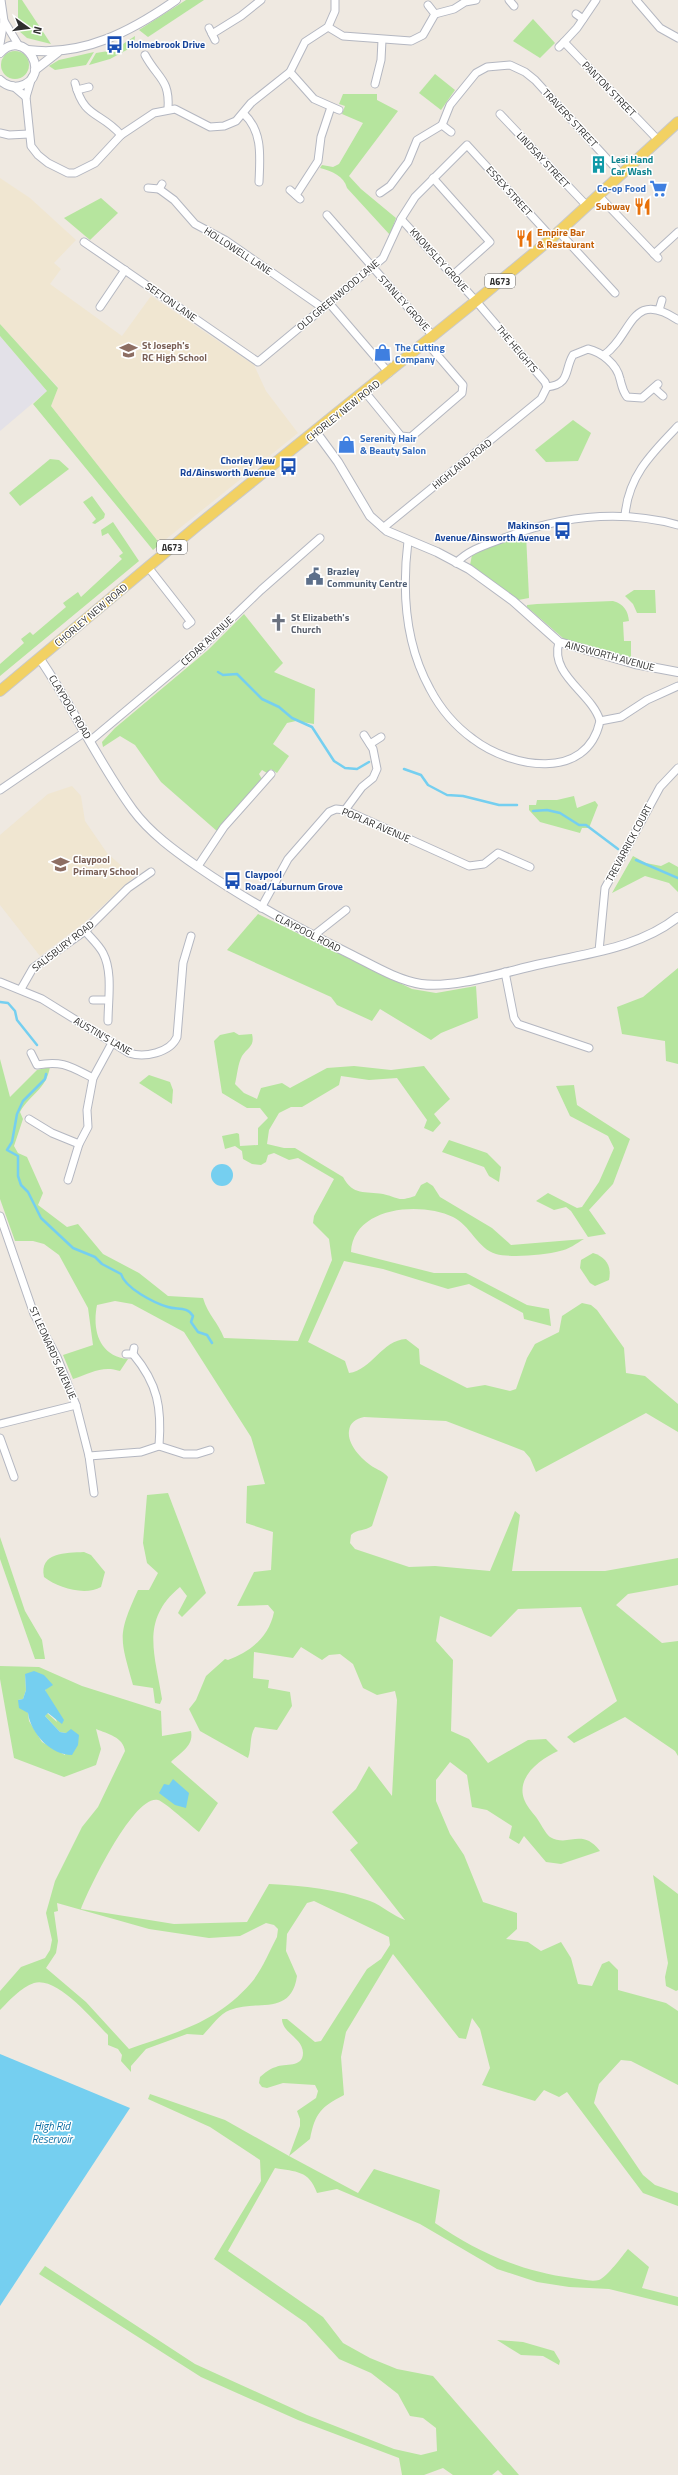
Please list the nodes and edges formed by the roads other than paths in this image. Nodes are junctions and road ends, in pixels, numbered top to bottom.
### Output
1 (1, 0) edge
2 (176, 0) edge
3 (261, 0) edge
4 (335, 0) edge
5 (476, 0) edge
6 (596, 0) edge
7 (636, 0) edge
8 (428, 5) dead end
9 (435, 14) junction
10 (576, 14) dead end
11 (583, 18) junction
12 (4, 20) junction
13 (328, 27) junction
14 (212, 34) dead end
15 (678, 38) edge
16 (382, 40) junction
17 (0, 44) edge
18 (19, 46) junction
19 (28, 50) junction
20 (58, 52) junction
21 (0, 53) edge
22 (145, 55) dead end
23 (158, 62) dead end
24 (151, 65) junction
25 (290, 72) junction
26 (34, 74) junction
27 (0, 81) edge
28 (375, 84) dead end
29 (11, 86) junction
30 (89, 87) dead end
31 (26, 97) junction
32 (331, 108) junction
33 (168, 109) junction
34 (339, 110) dead end
35 (244, 114) junction
36 (500, 114) dead end
37 (678, 122) edge
38 (442, 125) junction
39 (451, 132) dead end
40 (0, 133) edge
41 (29, 134) junction
42 (120, 135) junction
43 (658, 140) junction
44 (467, 145) joint
45 (621, 174) junction
46 (433, 178) junction
47 (259, 182) dead end
48 (148, 188) dead end
49 (380, 193) dead end
50 (295, 195) dead end
51 (598, 195) junction
52 (586, 206) junction
53 (327, 215) dead end
54 (401, 219) junction
55 (229, 232) dead end
56 (678, 232) edge
57 (555, 234) junction
58 (225, 240) junction
59 (84, 242) dead end
60 (372, 268) junction
61 (125, 270) junction
62 (453, 275) junction
63 (615, 293) dead end
64 (662, 300) dead end
65 (476, 301) junction
66 (329, 303) junction
67 (100, 307) dead end
68 (323, 308) junction
69 (659, 310) junction
70 (678, 320) edge
71 (430, 339) junction
72 (604, 355) junction
73 (258, 362) joint
74 (389, 373) junction
75 (547, 387) junction
76 (365, 392) junction
77 (663, 396) dead end
78 (678, 426) edge
79 (316, 432) junction
80 (626, 516) junction
81 (678, 525) edge
82 (383, 528) junction
83 (320, 538) dead end
84 (408, 541) junction
85 (456, 562) junction
86 (148, 567) junction
87 (187, 625) dead end
88 (559, 642) junction
89 (40, 659) junction
90 (678, 672) edge
91 (678, 686) edge
92 (0, 691) edge
93 (600, 721) junction
94 (85, 732) junction
95 (364, 735) dead end
96 (381, 737) dead end
97 (90, 741) junction
98 (370, 744) junction
99 (678, 768) edge
100 (267, 775) dead end
101 (0, 790) edge
102 (345, 810) junction
103 (198, 866) junction
104 (530, 867) dead end
105 (148, 876) dead end
106 (261, 908) junction
107 (346, 910) dead end
108 (678, 917) edge
109 (85, 931) junction
110 (191, 936) dead end
111 (313, 936) junction
112 (600, 951) junction
113 (505, 972) junction
114 (0, 982) edge
115 (21, 989) junction
116 (94, 1000) dead end
117 (108, 1000) junction
118 (108, 1021) dead end
119 (112, 1043) junction
120 (589, 1048) dead end
121 (31, 1053) dead end
122 (94, 1078) junction
123 (29, 1119) dead end
124 (79, 1144) junction
125 (68, 1180) dead end
126 (0, 1216) edge
127 (131, 1352) dead end
128 (76, 1405) junction
129 (0, 1424) edge
130 (0, 1438) edge
131 (159, 1446) junction
132 (211, 1450) dead end
133 (89, 1456) junction
134 (14, 1477) dead end
135 (94, 1493) dead end

1 - 12 street
2 - 20 street
3 - 14 street
4 - 13 street
5 - 9 street
6 - 11 street
7 - 15 street
8 - 9 street
9 - 16 street
10 - 11 street
11 - 43 street, PANTON STREET
12 - 17 street
12 - 18 street
13 - 16 street
13 - 25 street
16 - 28 street
18 - 19 street
18 - 21 street
19 - 20 street
19 - 26 street
20 - 26 street
22 - 24 street
23 - 24 street
24 - 33 street
25 - 32 street
25 - 35 street
26 - 29 street
26 - 31 street
27 - 29 street
29 - 31 street
30 - 42 street
31 - 41 street
32 - 34 street
32 - 50 street
33 - 35 street
33 - 42 street
35 - 47 street
36 - 52 street, LINDSAY STREET
37 - 43 main road, CHORLEY NEW ROAD / A673
38 - 39 street
38 - 45 street, TRAVERS STREET
38 - 49 street
40 - 41 street
41 - 42 street
43 - 45 main road, CHORLEY NEW ROAD / A673
44 - 46 street, OLD GREENWOOD LANE
44 - 57 street, ESSEX STREET
45 - 51 main road, CHORLEY NEW ROAD / A673
46 - 54 street, OLD GREENWOOD LANE
46 - 62 street
48 - 58 street, HOLLOWELL LANE
51 - 52 main road, CHORLEY NEW ROAD / A673
51 - 56 street
52 - 57 main road, CHORLEY NEW ROAD / A673
53 - 60 street, STANLEY GROVE
54 - 60 street, OLD GREENWOOD LANE
54 - 62 street, KNOWSLEY GROVE
55 - 58 street
57 - 63 street, ESSEX STREET
57 - 65 main road, CHORLEY NEW ROAD / A673
58 - 68 street, HOLLOWELL LANE
59 - 61 street, SEFTON LANE
60 - 66 street, OLD GREENWOOD LANE
60 - 71 street, STANLEY GROVE
61 - 67 street
61 - 73 street, SEFTON LANE
62 - 65 street, KNOWSLEY GROVE
64 - 69 street
65 - 71 main road, CHORLEY NEW ROAD / A673
65 - 75 street, THE HEIGHTS
66 - 68 street, OLD GREENWOOD LANE
66 - 74 street
68 - 73 street, OLD GREENWOOD LANE
69 - 70 street
69 - 72 street
71 - 74 main road, CHORLEY NEW ROAD / A673
71 - 76 street, STANLEY GROVE
72 - 75 street
72 - 77 street
74 - 76 main road, CHORLEY NEW ROAD / A673
75 - 82 street, HIGHLAND ROAD
76 - 79 main road, CHORLEY NEW ROAD / A673
78 - 80 street
79 - 82 street, AINSWORTH AVENUE
79 - 86 main road, CHORLEY NEW ROAD / A673
80 - 81 street
80 - 85 street
82 - 84 street, AINSWORTH AVENUE
83 - 97 street, CEDAR AVENUE
84 - 85 street, AINSWORTH AVENUE
84 - 93 street
85 - 88 street, AINSWORTH AVENUE
86 - 87 street
86 - 89 main road, CHORLEY NEW ROAD / A673
88 - 90 street, AINSWORTH AVENUE
88 - 93 street
89 - 92 main road, CHORLEY NEW ROAD / A673
89 - 94 street, CLAYPOOL ROAD
91 - 93 street
94 - 97 street, CLAYPOOL ROAD
94 - 101 street
95 - 98 street
96 - 98 street
97 - 103 street, CLAYPOOL ROAD
98 - 102 street
99 - 112 street, TREVARRICK COURT
100 - 103 street
102 - 104 street, POPLAR AVENUE
102 - 106 street, POPLAR AVENUE
103 - 106 street, CLAYPOOL ROAD
105 - 109 street, SALISBURY ROAD
106 - 111 street, CLAYPOOL ROAD
107 - 111 street
108 - 112 street, CLAYPOOL ROAD
109 - 115 street, SALISBURY ROAD
109 - 117 street
110 - 119 street, AUSTIN'S LANE
111 - 113 street, CLAYPOOL ROAD
112 - 113 street, CLAYPOOL ROAD
113 - 120 street
114 - 115 street, AUSTIN'S LANE
115 - 119 street, AUSTIN'S LANE
116 - 117 street
117 - 118 street
119 - 122 street
121 - 122 street
122 - 124 street
123 - 124 street
124 - 125 street
126 - 128 street, ST LEONARD'S AVENUE
127 - 131 street
128 - 129 street
128 - 133 street, ST LEONARD'S AVENUE
130 - 134 street
131 - 132 street
131 - 133 street
133 - 135 street, ST LEONARD'S AVENUE

